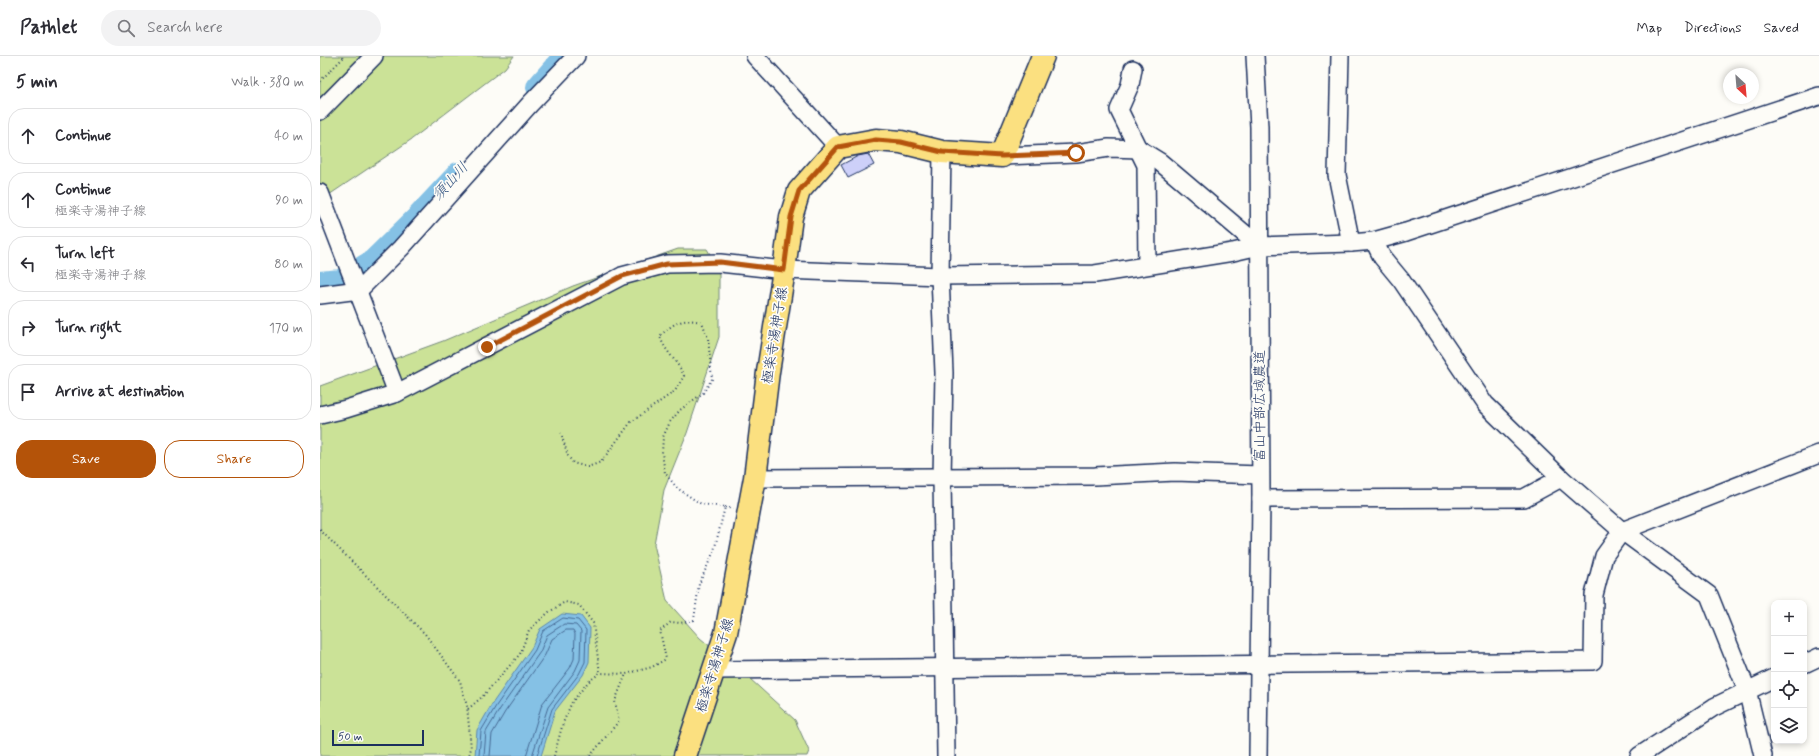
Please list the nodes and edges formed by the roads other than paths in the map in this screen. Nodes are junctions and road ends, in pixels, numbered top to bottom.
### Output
1 (374, 56) edge
2 (576, 56) edge
3 (755, 56) edge
4 (1043, 56) edge
5 (1255, 56) edge
6 (1340, 56) edge
7 (1133, 69) dead end
8 (1819, 96) edge
9 (320, 111) edge
10 (838, 147) junction
11 (1139, 148) junction
12 (942, 152) junction
13 (1002, 156) junction
14 (320, 193) edge
15 (1374, 241) junction
16 (1351, 243) junction
17 (1259, 246) junction
18 (1147, 265) junction
19 (784, 270) junction
20 (940, 276) junction
21 (359, 290) junction
22 (320, 295) edge
23 (398, 393) junction
24 (320, 415) edge
25 (1819, 454) edge
26 (1260, 475) junction
27 (755, 478) junction
28 (942, 478) junction
29 (1561, 478) junction
30 (1261, 499) junction
31 (1622, 531) junction
32 (1819, 657) edge
33 (1807, 663) edge
34 (1259, 665) junction
35 (946, 668) junction
36 (715, 670) junction
37 (1771, 679) edge
38 (1747, 690) junction
39 (685, 756) edge
40 (946, 756) edge
41 (1258, 756) edge
42 (1639, 756) edge
43 (1762, 756) edge

1 - 9 street
2 - 21 street
3 - 10 street
4 - 13 main road
5 - 17 street, 富山中部広域農道
6 - 16 street
7 - 11 street
8 - 15 street
10 - 12 main road
10 - 19 main road, 極楽寺湯神子線
11 - 13 street
11 - 17 street
11 - 18 street
12 - 13 main road
12 - 20 street
14 - 21 street
15 - 16 street
15 - 29 street
16 - 17 street
17 - 18 street
17 - 26 street, 富山中部広域農道
18 - 20 street
19 - 20 street
19 - 23 street
19 - 27 main road, 極楽寺湯神子線
20 - 28 street
21 - 22 street
21 - 23 street
23 - 24 street
25 - 31 street
26 - 28 street
26 - 30 street, 富山中部広域農道
27 - 28 street
27 - 36 main road, 極楽寺湯神子線
28 - 35 street
29 - 30 street
29 - 31 street
30 - 34 street, 富山中部広域農道
31 - 34 street
31 - 38 street
32 - 33 street
34 - 35 street
34 - 41 street, 富山中部広域農道
35 - 36 street
35 - 40 street
36 - 39 main road, 極楽寺湯神子線
37 - 38 street
38 - 42 street
38 - 43 street

